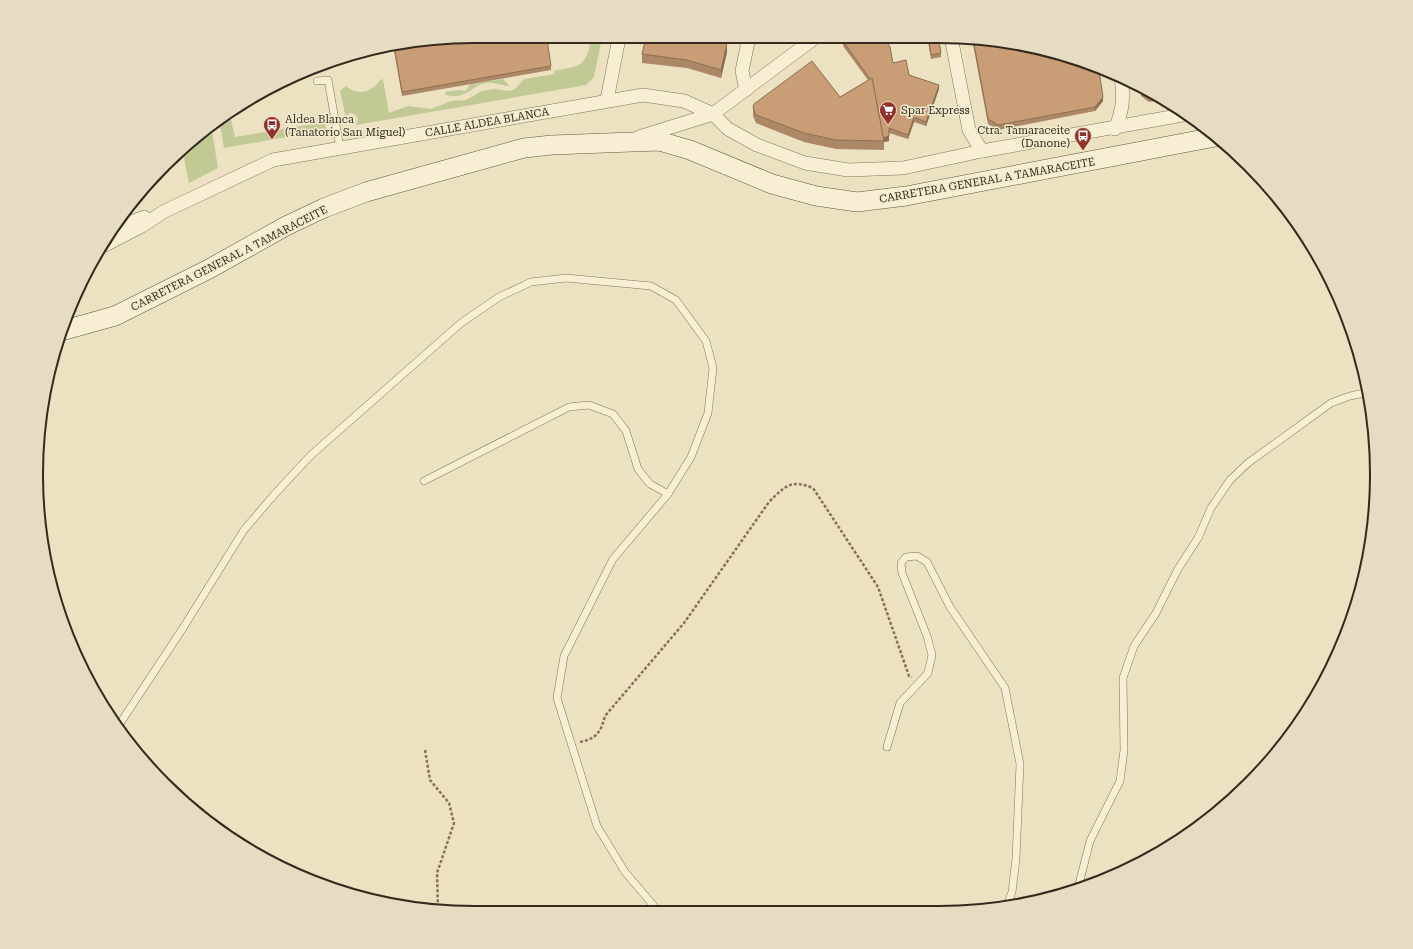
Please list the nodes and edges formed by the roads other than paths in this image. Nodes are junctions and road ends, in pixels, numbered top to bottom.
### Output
1 (618, 43) edge
2 (748, 43) edge
3 (808, 43) edge
4 (953, 44) edge
5 (317, 81) dead end
6 (1122, 84) edge
7 (746, 90) junction
8 (607, 100) junction
9 (713, 114) junction
10 (1178, 116) edge
11 (1115, 128) junction
12 (1209, 138) edge
13 (628, 142) junction
14 (340, 148) junction
15 (982, 151) junction
16 (163, 212) junction
17 (123, 225) edge
18 (112, 241) edge
19 (69, 329) edge
20 (1362, 393) edge
21 (424, 481) dead end
22 (668, 494) junction
23 (121, 722) edge
24 (887, 747) dead end
25 (1080, 882) edge
26 (1009, 900) edge
27 (654, 906) edge

1 - 8 street
2 - 7 street
3 - 7 street
4 - 15 street
5 - 14 lane
6 - 11 street
7 - 9 street
8 - 9 street, CALLE ALDEA BLANCA
8 - 14 street, CALLE ALDEA BLANCA
9 - 13 street
9 - 15 street
10 - 11 street
11 - 15 street
12 - 13 main road, CARRETERA GENERAL A TAMARACEITE
13 - 19 main road, CARRETERA GENERAL A TAMARACEITE
14 - 16 street, CALLE ALDEA BLANCA
16 - 17 street, CALLE ALDEA BLANCA
16 - 18 street, CALLE ALDEA BLANCA
20 - 25 lane
21 - 22 lane
22 - 23 lane
22 - 27 lane
24 - 26 lane

